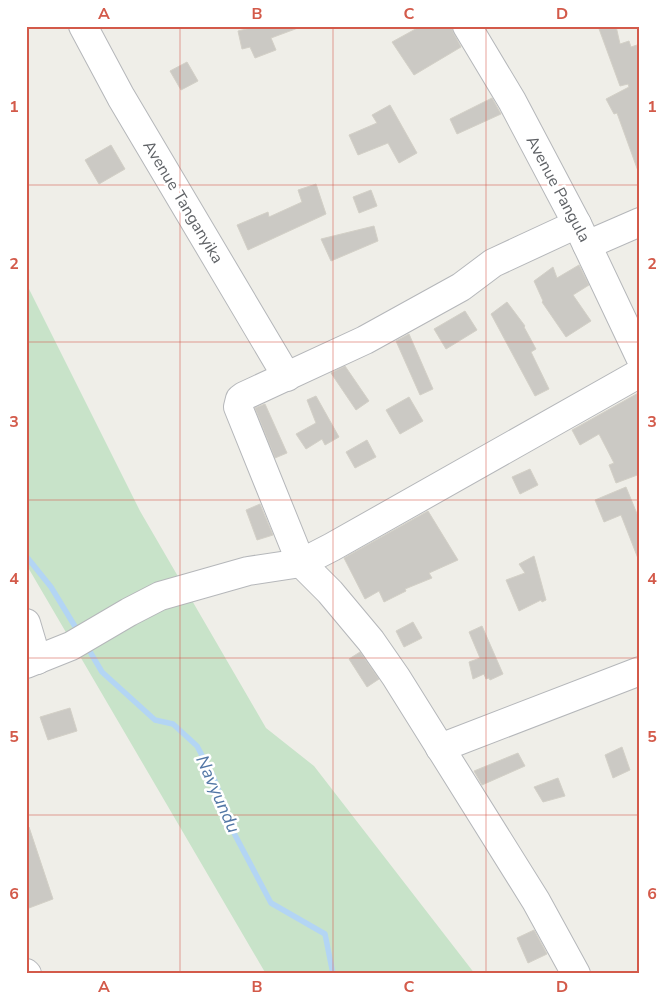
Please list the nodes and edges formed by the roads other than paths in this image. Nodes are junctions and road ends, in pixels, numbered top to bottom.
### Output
1 (467, 26) edge
2 (86, 27) edge
3 (640, 222) edge
4 (582, 235) junction
5 (640, 357) edge
6 (640, 373) edge
7 (287, 377) junction
8 (301, 563) junction
9 (26, 623) edge
10 (31, 662) edge
11 (640, 671) edge
12 (440, 748) junction
13 (576, 974) edge

1 - 4 street, Avenue Pangula
2 - 7 street, Avenue Tanganyika
3 - 4 street
4 - 5 street, Avenue Pangula
4 - 7 street
6 - 8 street
7 - 8 street
8 - 10 street
8 - 12 street
9 - 10 street
11 - 12 street
12 - 13 street

